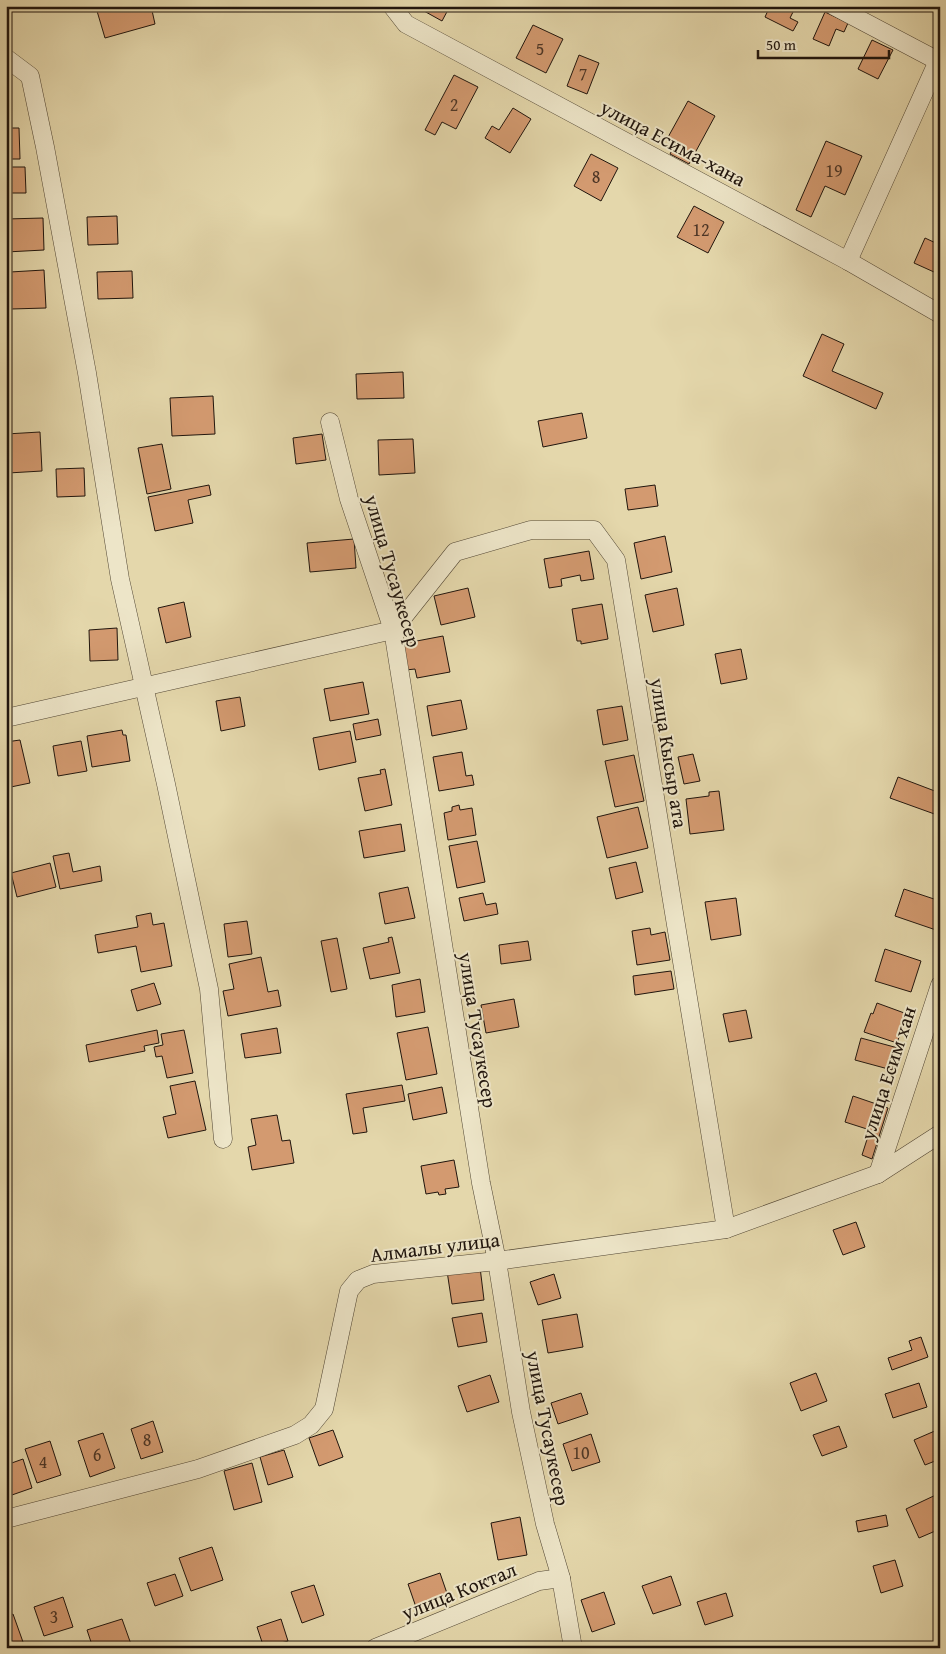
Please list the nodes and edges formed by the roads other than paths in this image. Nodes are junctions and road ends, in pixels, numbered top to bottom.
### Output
1 (392, 6) edge
2 (834, 6) edge
3 (6, 58) edge
4 (939, 61) edge
5 (848, 261) junction
6 (940, 314) edge
7 (330, 422) dead end
8 (392, 630) junction
9 (145, 687) junction
10 (6, 718) edge
11 (940, 985) edge
12 (940, 1134) edge
13 (223, 1139) dead end
14 (878, 1174) junction
15 (726, 1229) junction
16 (497, 1261) junction
17 (6, 1519) edge
18 (560, 1578) junction
19 (375, 1648) edge
20 (573, 1648) edge

1 - 5 street, улица Есима-хана
2 - 4 street
3 - 9 street
4 - 5 street
5 - 6 street, улица Есима-хана
7 - 8 street, улица Тусаукесер
8 - 9 street
8 - 15 street, улица Кысыр ата
8 - 16 street, улица Тусаукесер
9 - 10 street
9 - 13 street
11 - 14 street, улица Есим хан
12 - 14 street, Алмалы улица
14 - 15 street, Алмалы улица
15 - 16 street, Алмалы улица
16 - 17 street, Алмалы улица
16 - 18 street, улица Тусаукесер
18 - 19 street, улица Коктал
18 - 20 street, улица Тусаукесер

